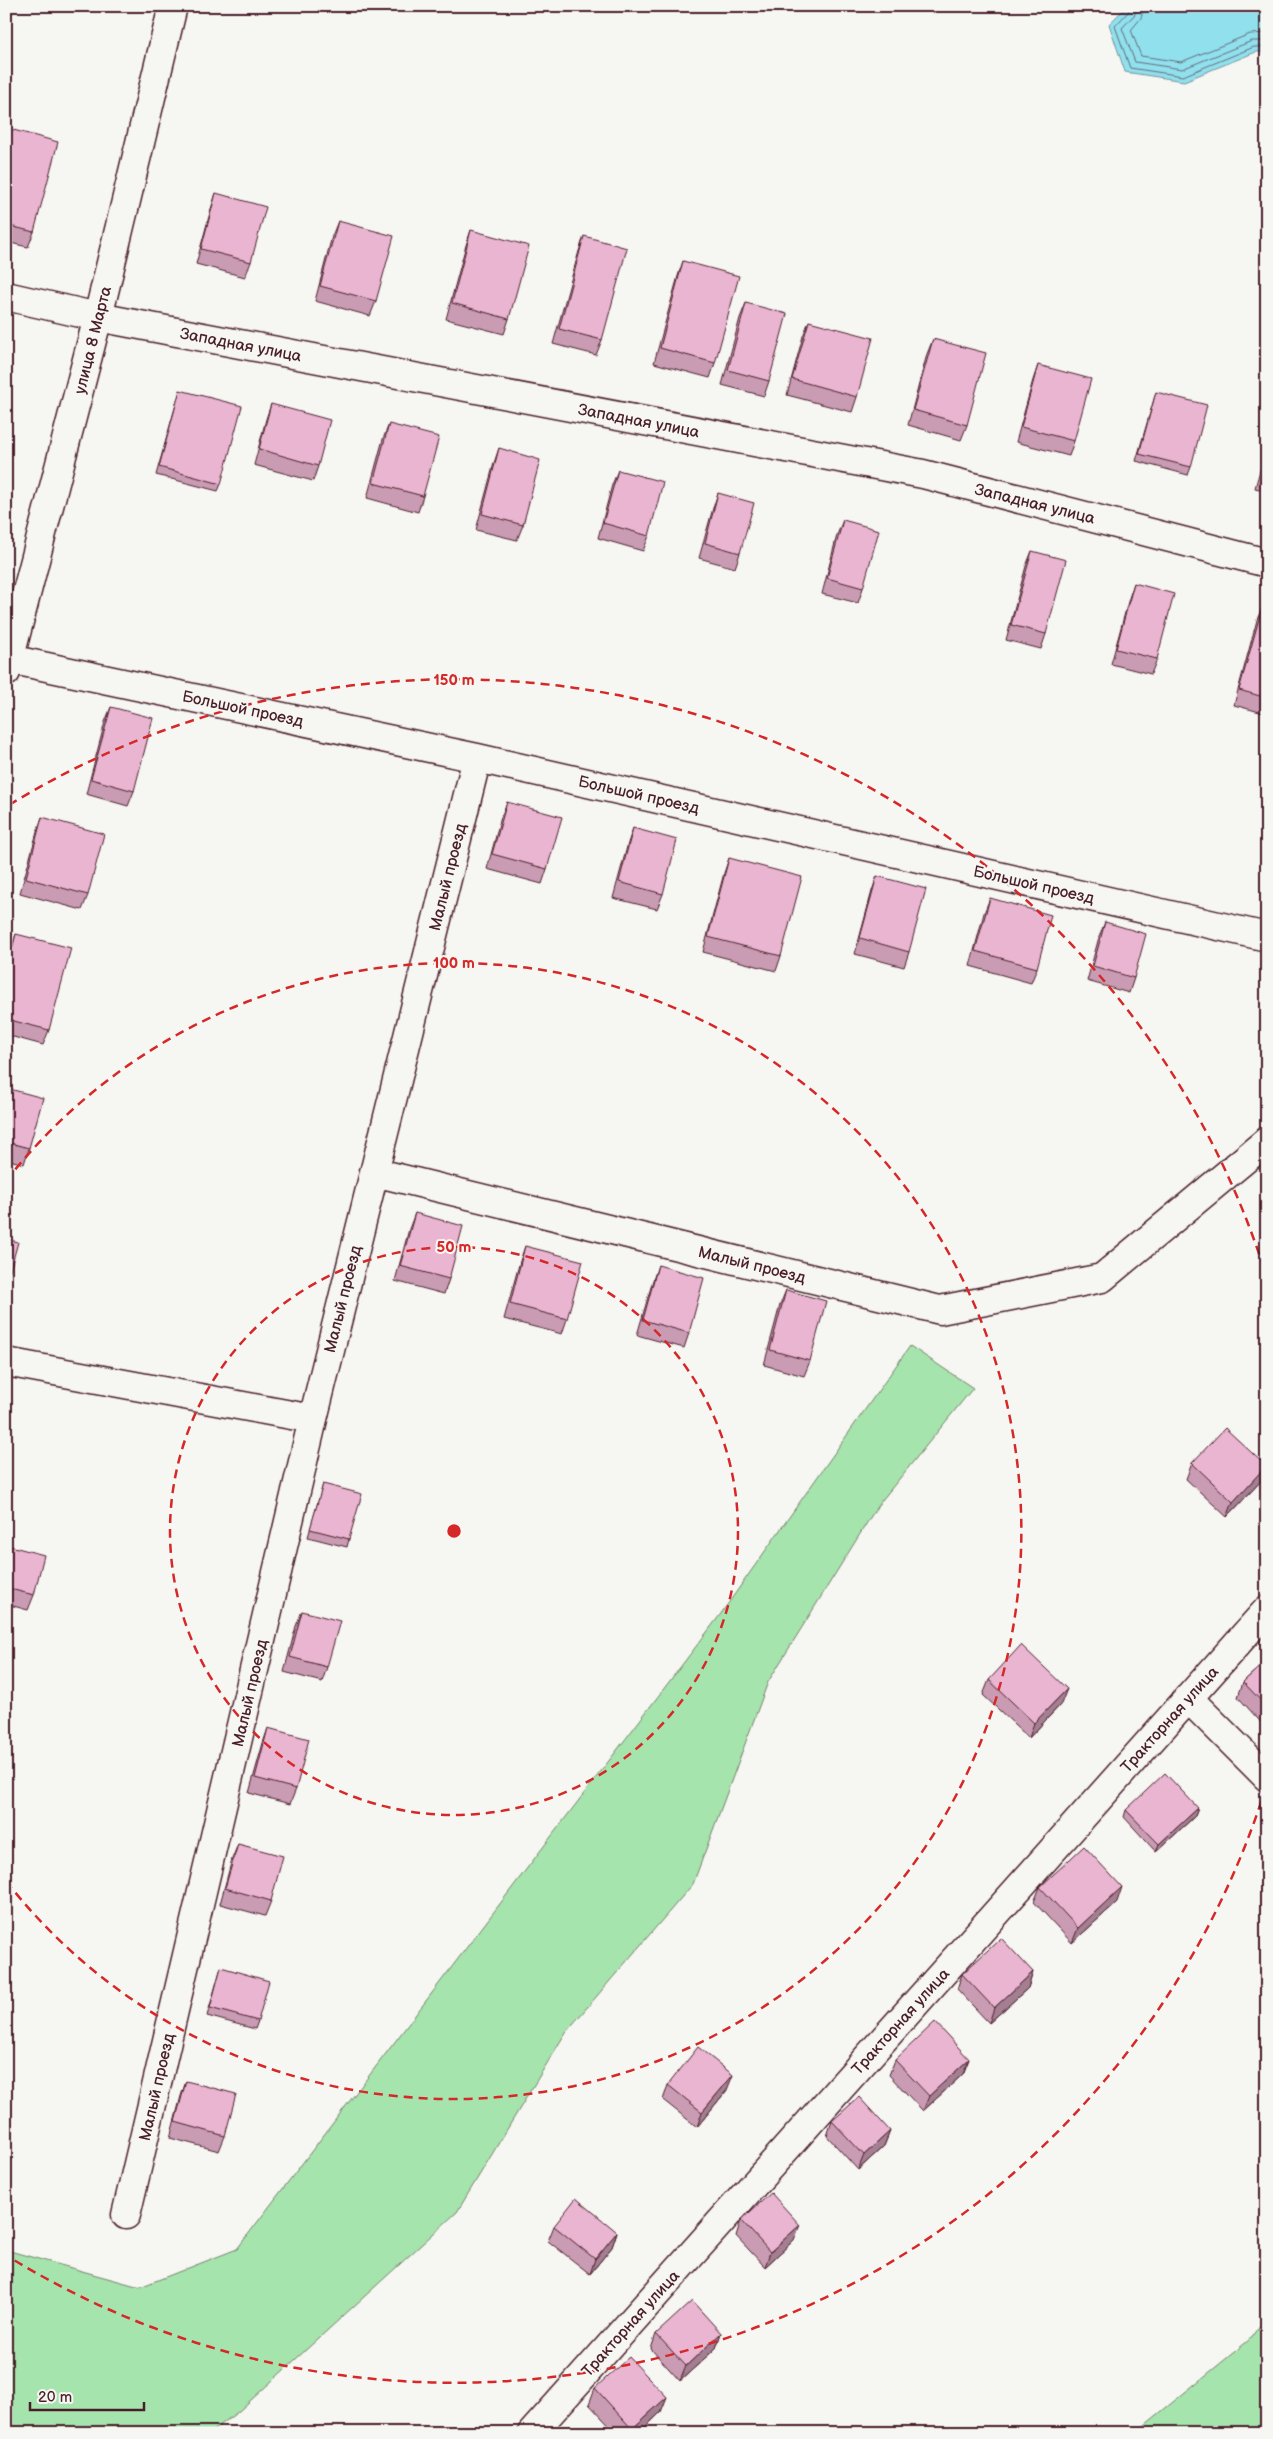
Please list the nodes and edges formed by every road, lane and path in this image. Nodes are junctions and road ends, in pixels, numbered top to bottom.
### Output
1 (174, 6) edge
2 (6, 296) edge
3 (98, 317) junction
4 (1267, 563) edge
5 (8, 665) edge
6 (477, 758) junction
7 (1267, 937) edge
8 (1267, 1141) edge
9 (374, 1172) junction
10 (6, 1362) edge
11 (313, 1419) junction
12 (1267, 1610) edge
13 (1188, 1698) junction
14 (1267, 1776) edge
15 (126, 2215) dead end
16 (532, 2433) edge

1 - 3 street, улица 8 Марта
2 - 3 street, Западная улица
3 - 4 street, Западная улица
3 - 5 street, улица 8 Марта
5 - 6 street, Большой проезд
6 - 7 street, Большой проезд
6 - 9 street, Малый проезд
8 - 9 street, Малый проезд
9 - 11 street, Малый проезд
10 - 11 street
11 - 15 street, Малый проезд
12 - 13 street, Тракторная улица
13 - 14 street
13 - 16 street, Тракторная улица

